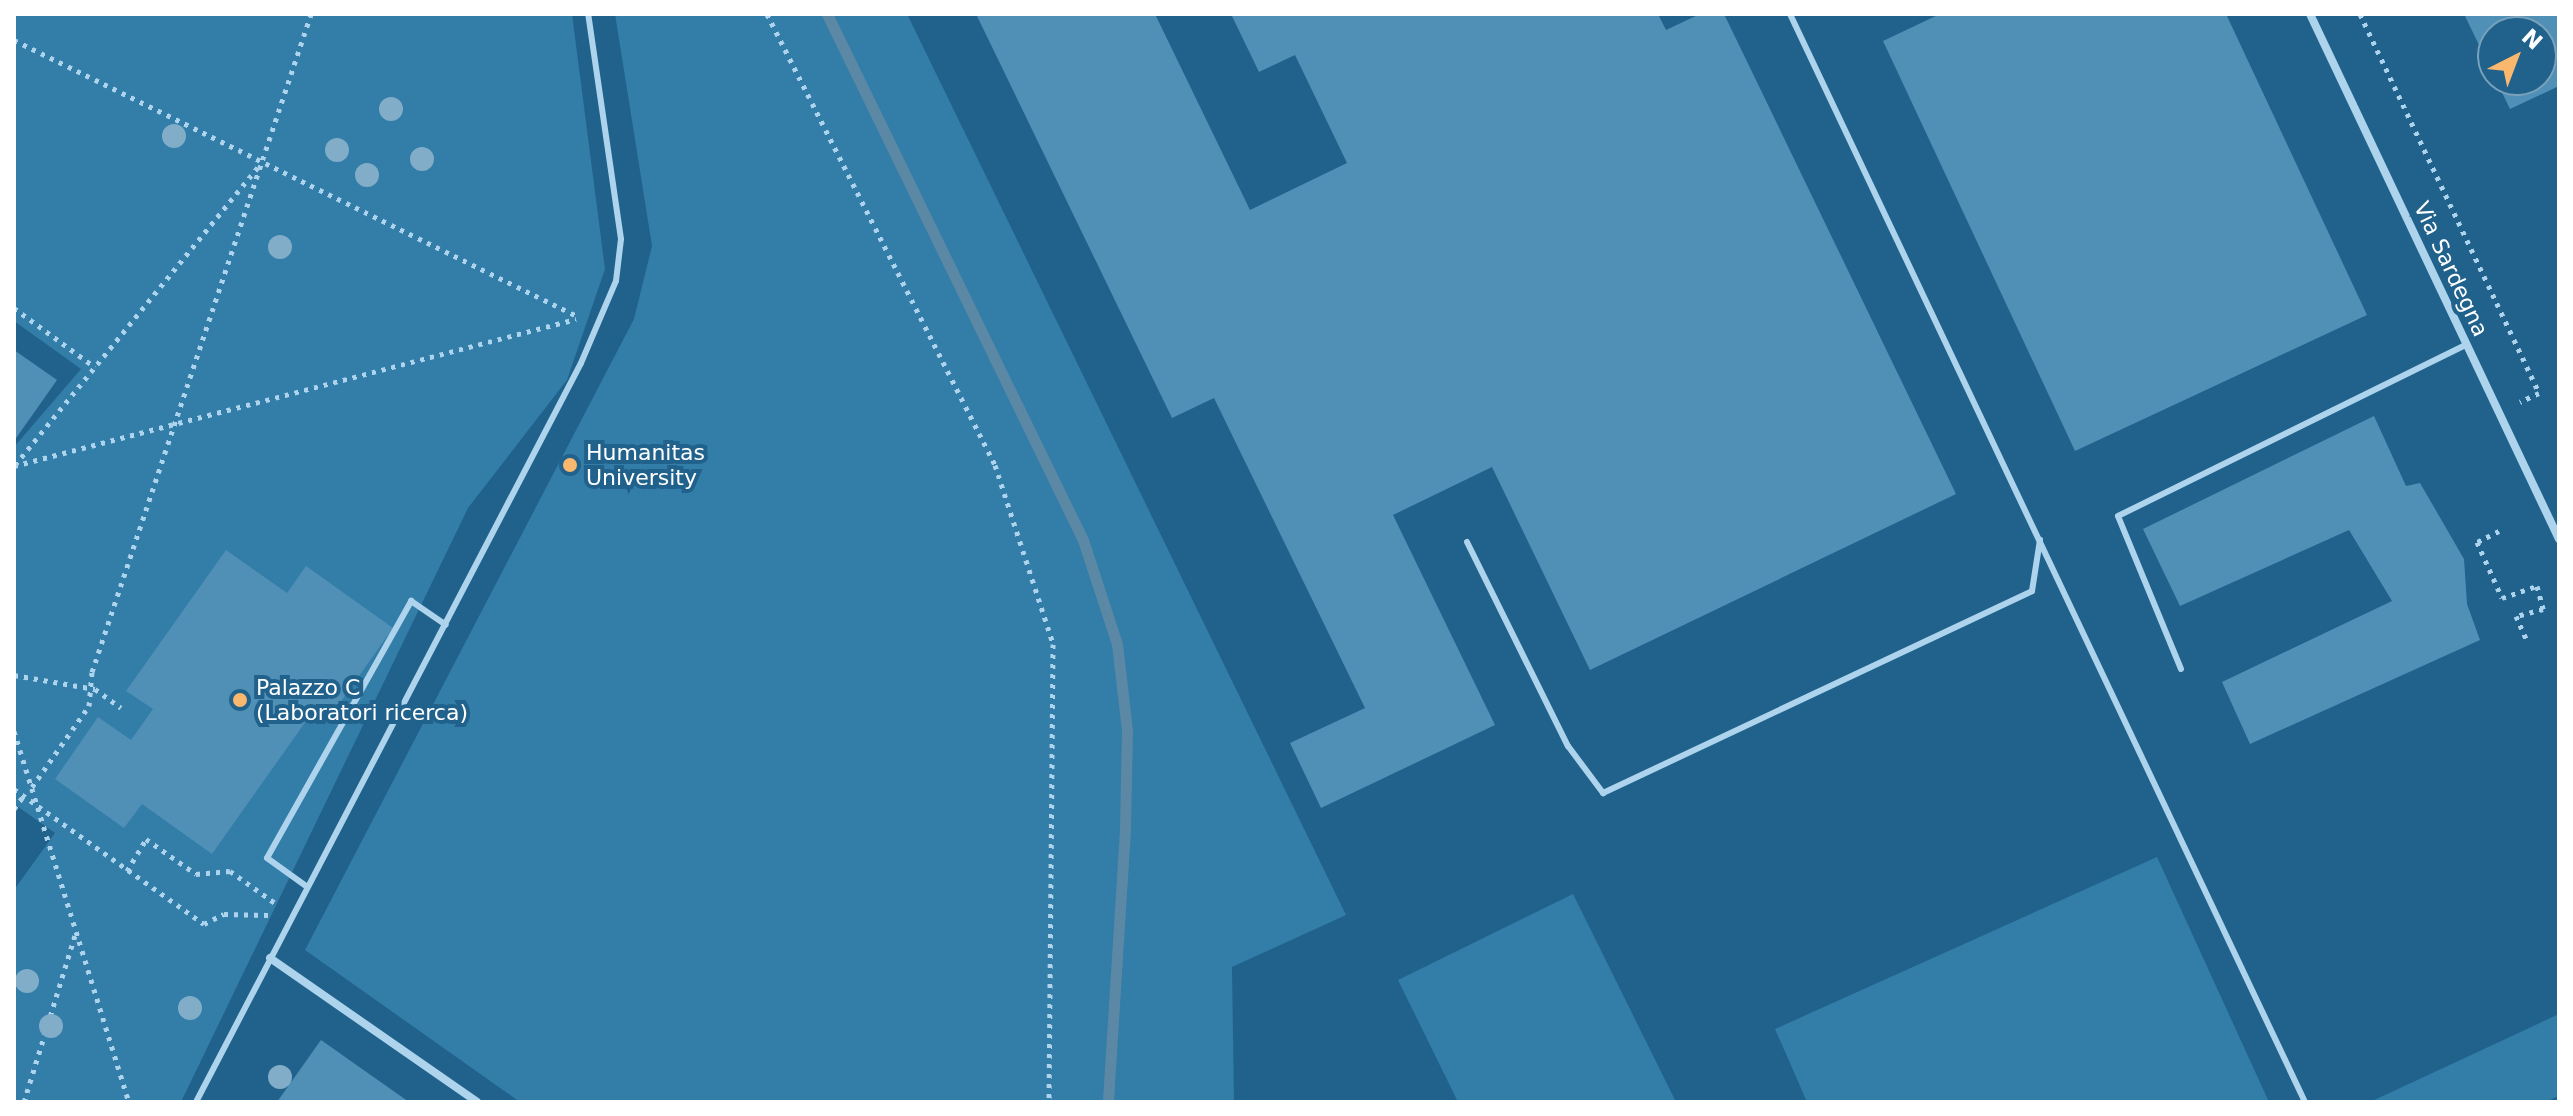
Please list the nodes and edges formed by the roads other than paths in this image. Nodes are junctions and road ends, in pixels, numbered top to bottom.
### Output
1 (588, 14) edge
2 (1790, 14) edge
3 (2310, 14) edge
4 (2467, 344) junction
5 (2559, 539) edge
6 (2040, 540) junction
7 (1467, 542) dead end
8 (446, 625) junction
9 (2181, 669) dead end
10 (306, 886) junction
11 (270, 958) junction
12 (196, 1102) edge
13 (477, 1102) edge
14 (2305, 1102) edge

1 - 8 lane
2 - 6 lane
3 - 4 street, Via Sardegna
4 - 5 street, Via Sardegna
4 - 9 lane
6 - 7 lane
6 - 14 lane
8 - 10 lane
8 - 10 lane
10 - 11 lane
11 - 12 lane
11 - 13 street

